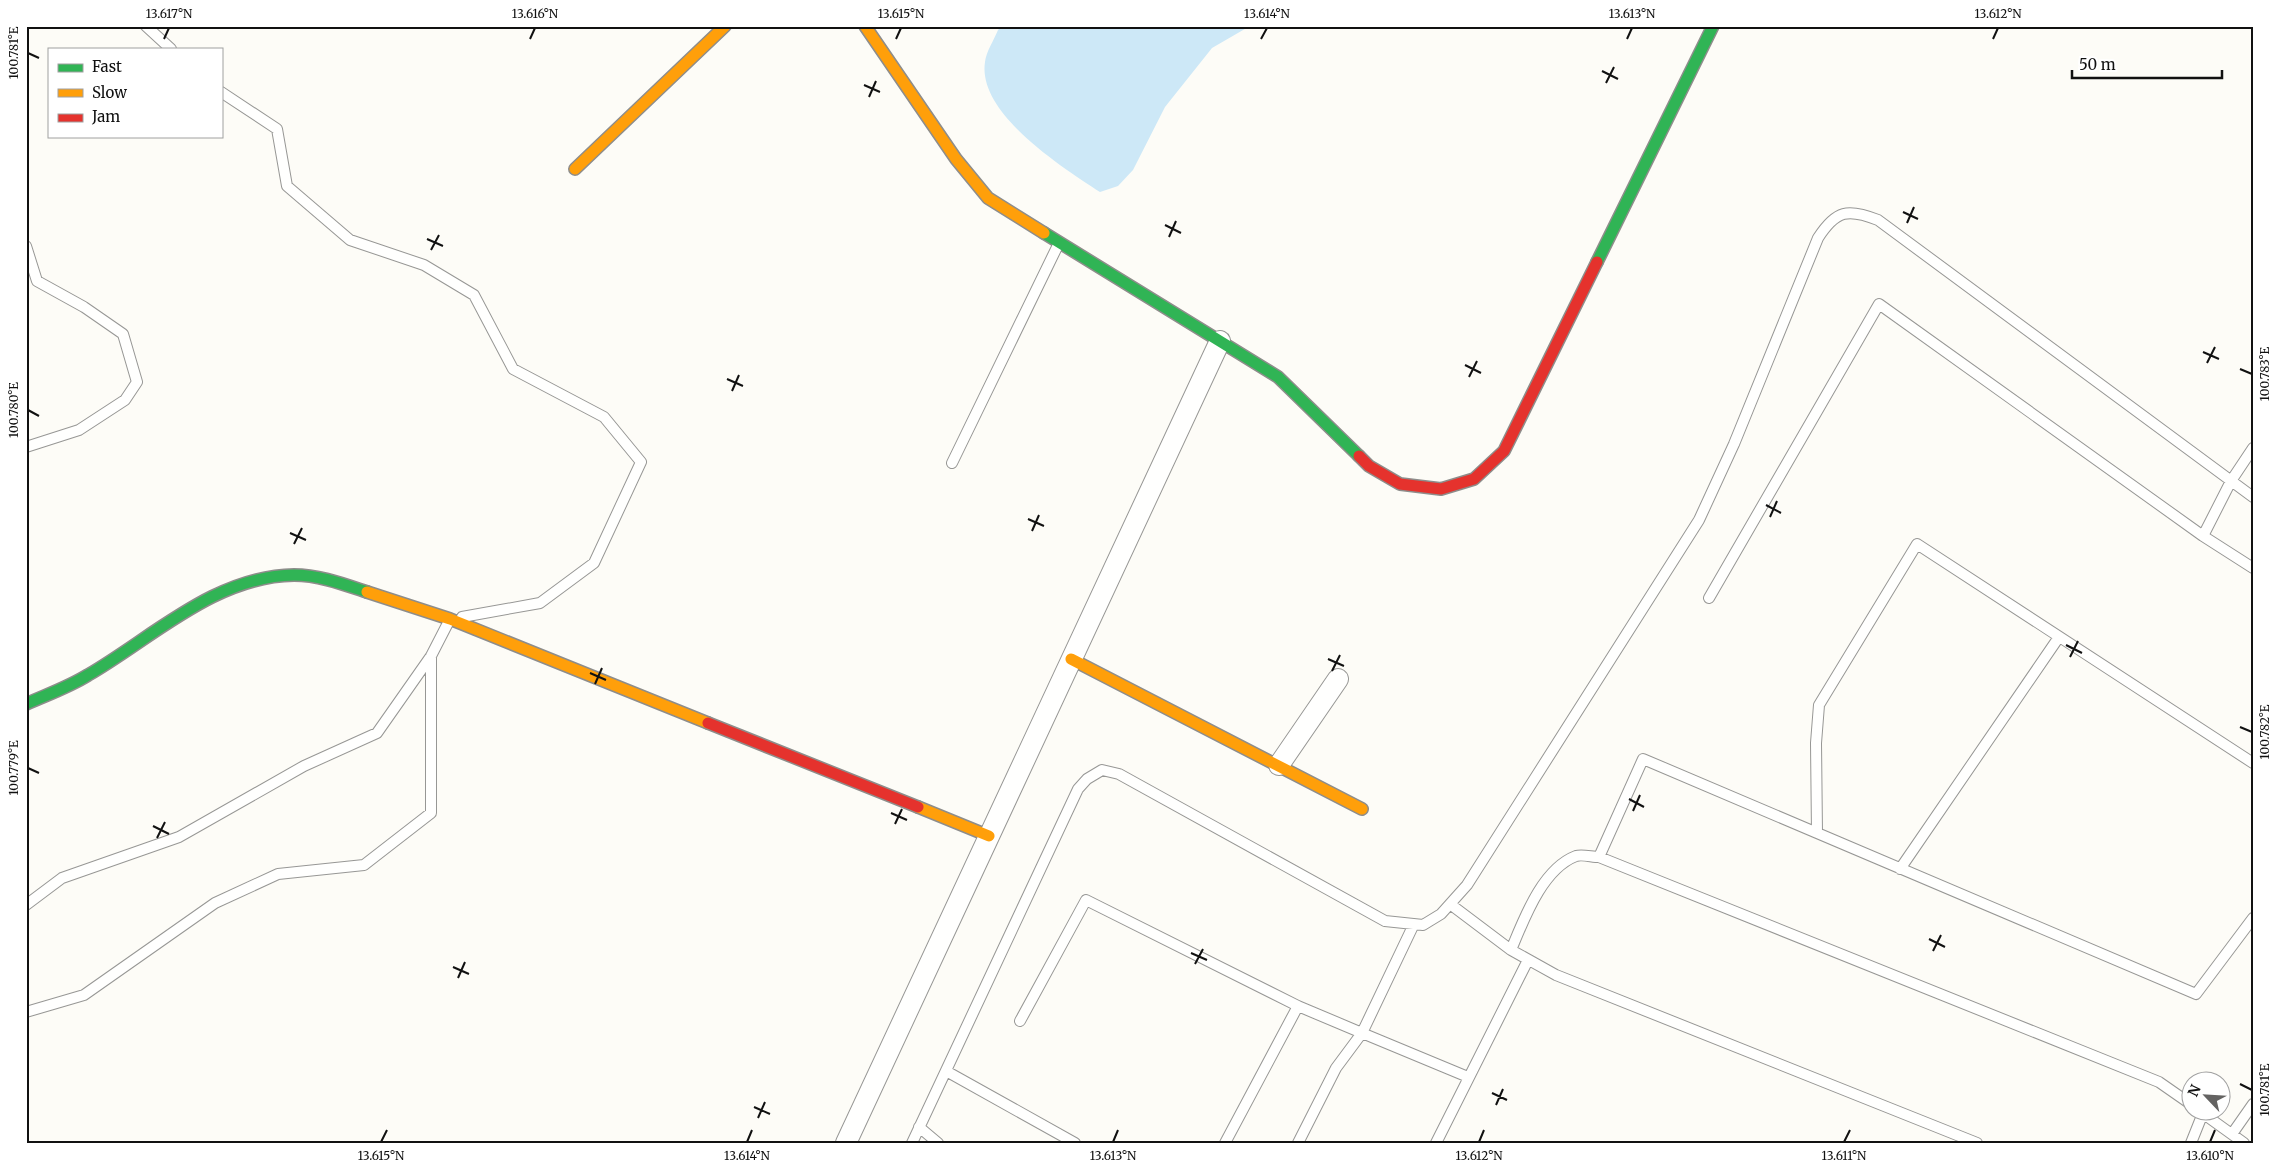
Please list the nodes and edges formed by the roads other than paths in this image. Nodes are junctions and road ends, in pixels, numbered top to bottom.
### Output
1 (146, 26) edge
2 (725, 26) edge
3 (865, 26) edge
4 (1713, 26) edge
5 (170, 48) edge
6 (222, 93) edge
7 (576, 169) dead end
8 (1059, 242) junction
9 (26, 246) edge
10 (1220, 341) junction
11 (26, 447) edge
12 (2253, 448) edge
13 (952, 463) dead end
14 (2231, 481) junction
15 (2253, 497) edge
16 (2203, 536) junction
17 (2253, 568) edge
18 (1709, 598) dead end
19 (450, 619) junction
20 (2059, 637) junction
21 (431, 656) junction
22 (1071, 659) junction
23 (1338, 679) dead end
24 (26, 704) edge
25 (2253, 763) edge
26 (1279, 766) junction
27 (1362, 809) dead end
28 (1817, 833) junction
29 (988, 836) junction
30 (1599, 857) junction
31 (1900, 869) junction
32 (1450, 904) junction
33 (26, 905) edge
34 (2253, 918) edge
35 (1414, 924) junction
36 (1511, 950) junction
37 (1528, 960) junction
38 (1298, 1006) junction
39 (26, 1012) edge
40 (1020, 1021) dead end
41 (1362, 1033) junction
42 (946, 1071) junction
43 (1468, 1077) junction
44 (2182, 1098) edge
45 (2253, 1104) edge
46 (2198, 1122) edge
47 (2216, 1122) edge
48 (919, 1127) junction
49 (2232, 1134) junction
50 (846, 1143) edge
51 (912, 1143) edge
52 (938, 1143) edge
53 (1075, 1143) edge
54 (1225, 1143) edge
55 (1298, 1143) edge
56 (1436, 1143) edge
57 (1977, 1143) edge
58 (2191, 1143) edge
59 (2244, 1143) edge

1 - 5 lane
2 - 7 street
3 - 8 street
4 - 10 street
6 - 19 lane
8 - 10 street
8 - 13 lane
9 - 11 lane
10 - 22 street
12 - 14 lane
14 - 15 lane
14 - 16 lane
14 - 32 lane
16 - 17 lane
16 - 18 lane
19 - 21 lane
19 - 24 street
19 - 29 street
20 - 25 lane
20 - 28 lane
20 - 31 lane
21 - 33 lane
21 - 39 lane
22 - 26 street
22 - 29 street
23 - 26 street
26 - 27 street
28 - 30 lane
28 - 31 lane
29 - 50 street
30 - 36 lane
30 - 44 lane
31 - 34 lane
32 - 35 lane
32 - 36 lane
35 - 41 lane
35 - 42 lane
36 - 37 lane
37 - 43 lane
37 - 57 lane
38 - 40 lane
38 - 41 lane
38 - 54 lane
41 - 43 lane
41 - 55 lane
42 - 48 lane
42 - 53 lane
43 - 56 lane
45 - 49 lane
46 - 58 lane
47 - 49 lane
48 - 51 lane
48 - 52 lane
49 - 59 lane

